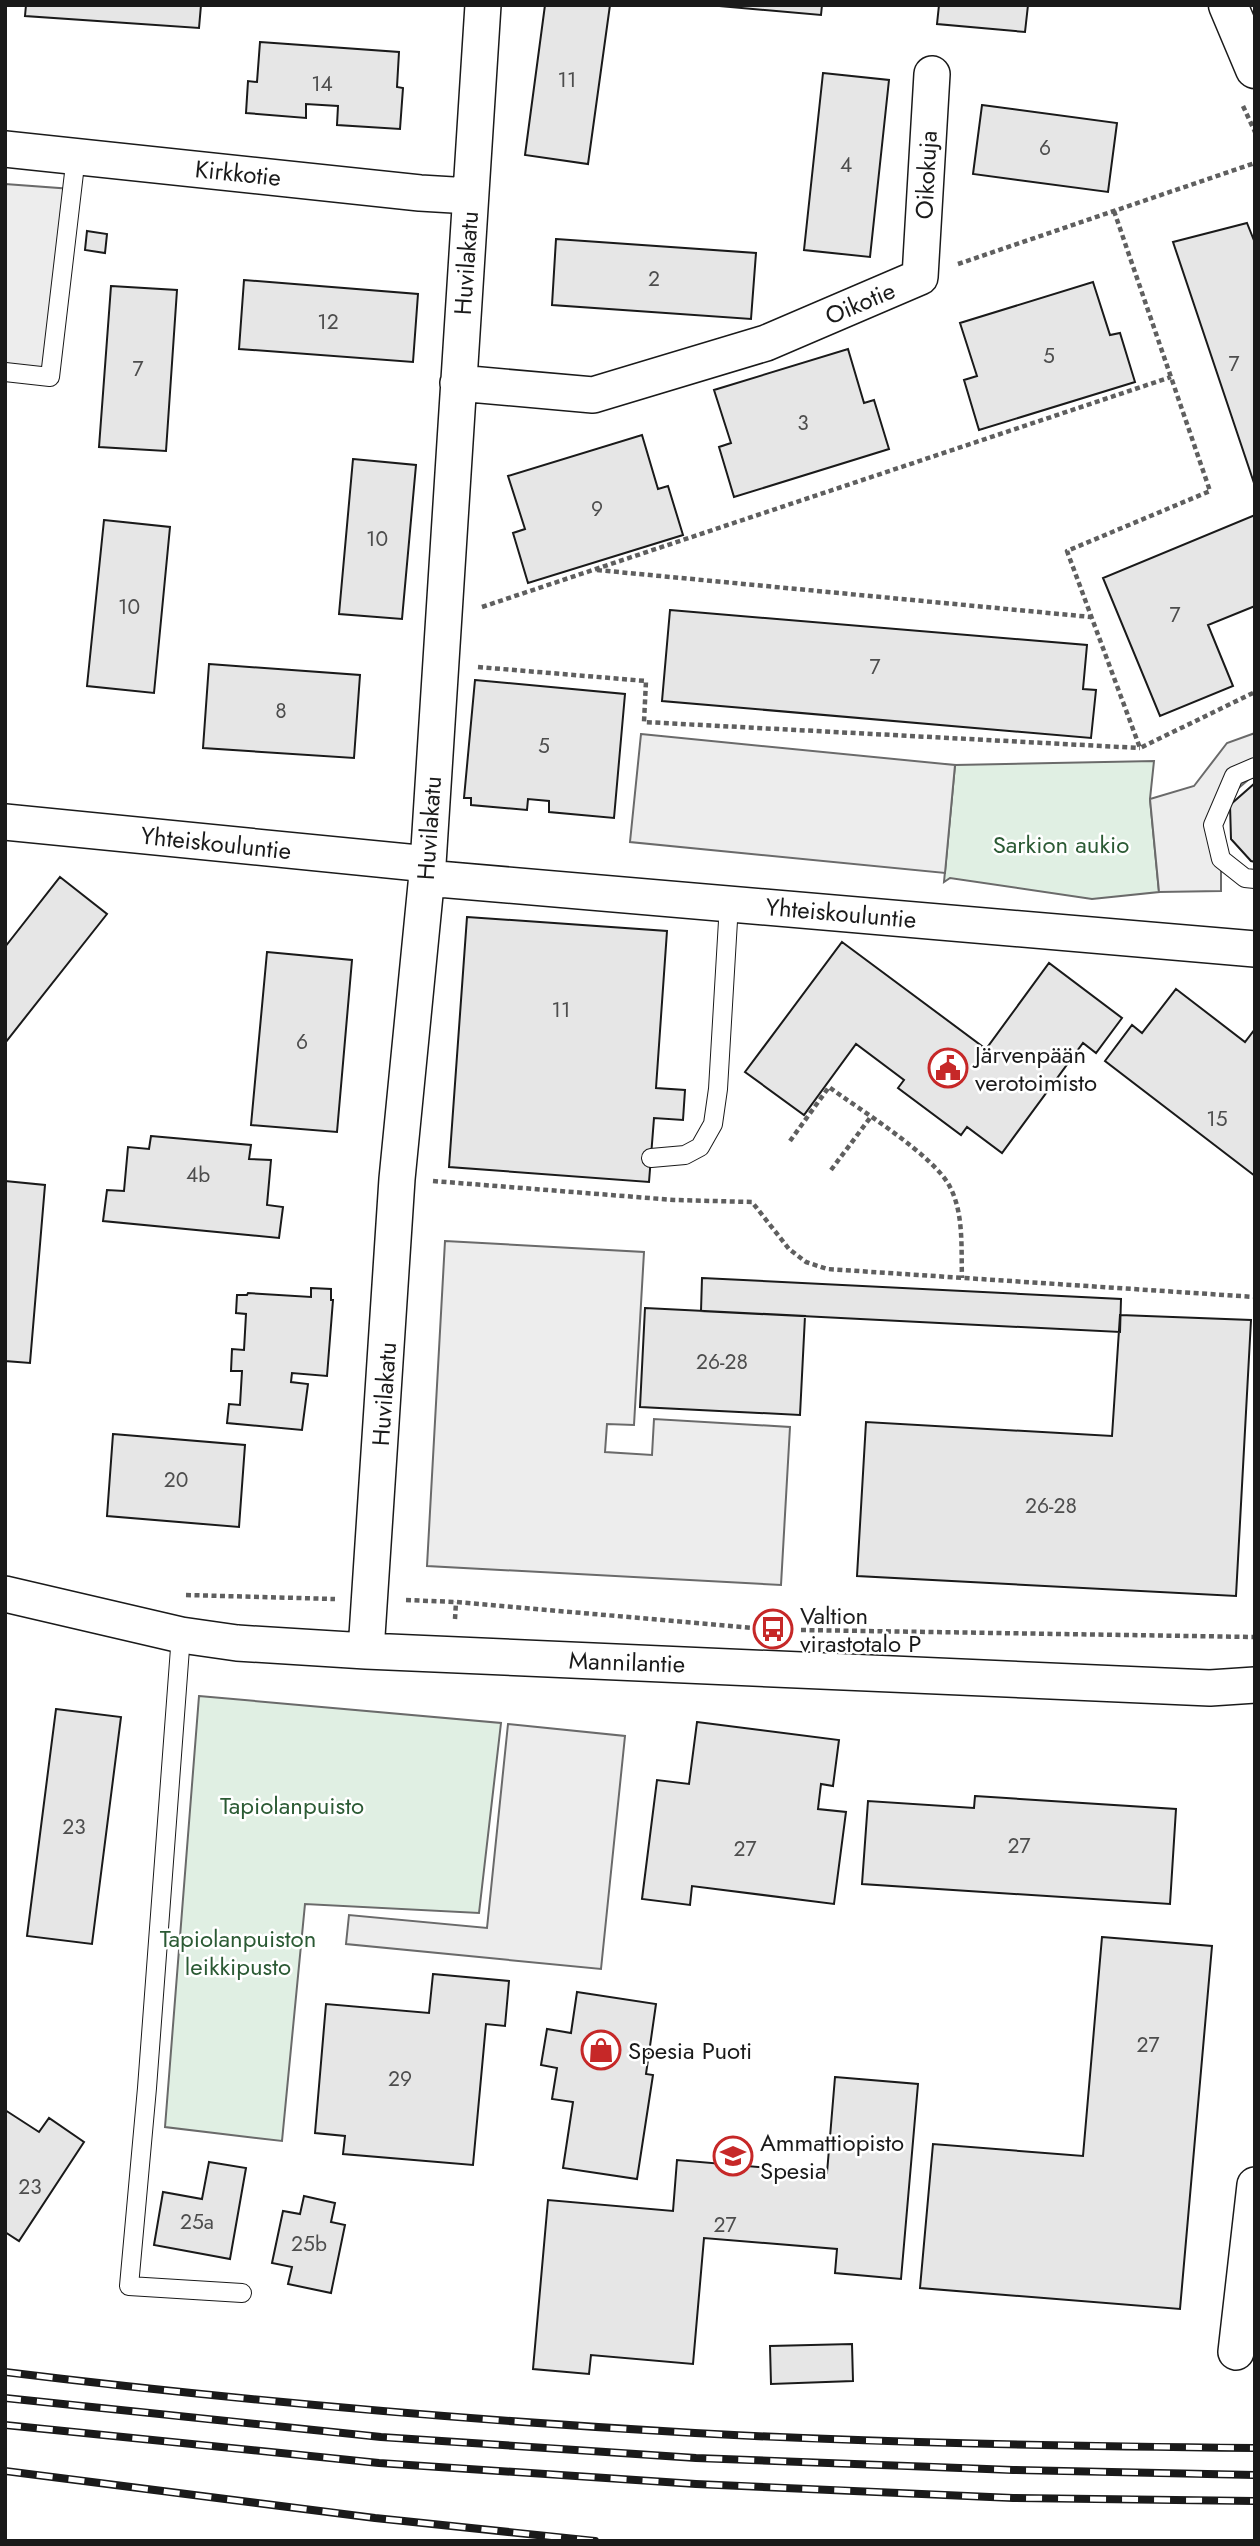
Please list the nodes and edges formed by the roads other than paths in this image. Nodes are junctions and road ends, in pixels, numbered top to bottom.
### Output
1 (483, 5) edge
2 (1228, 5) edge
3 (1255, 69) edge
4 (932, 74) dead end
5 (5, 149) edge
6 (76, 156) junction
7 (470, 196) junction
8 (920, 277) joint
9 (5, 372) edge
10 (458, 383) junction
11 (1255, 767) edge
12 (5, 822) edge
13 (427, 871) junction
14 (1255, 879) edge
15 (729, 904) junction
16 (1255, 949) edge
17 (651, 1158) dead end
18 (5, 1594) edge
19 (181, 1635) junction
20 (366, 1651) junction
21 (1255, 1685) edge
22 (1255, 2185) edge
23 (1249, 2288) edge
24 (242, 2293) dead end
25 (1236, 2352) dead end

1 - 7 street, Huvilakatu
2 - 3 main road
4 - 8 street, Oikokuja
5 - 6 street, Kirkkotie
6 - 7 street, Kirkkotie
6 - 9 lane
7 - 10 street, Huvilakatu
8 - 10 street, Oikotie
10 - 13 street, Huvilakatu
11 - 14 lane
12 - 13 street, Yhteiskouluntie
13 - 15 street, Yhteiskouluntie
13 - 20 street, Huvilakatu
15 - 16 street, Yhteiskouluntie
15 - 17 lane
18 - 19 street, Mannilantie
19 - 20 street, Mannilantie
19 - 24 lane
20 - 21 street, Mannilantie
22 - 23 street
23 - 25 street

